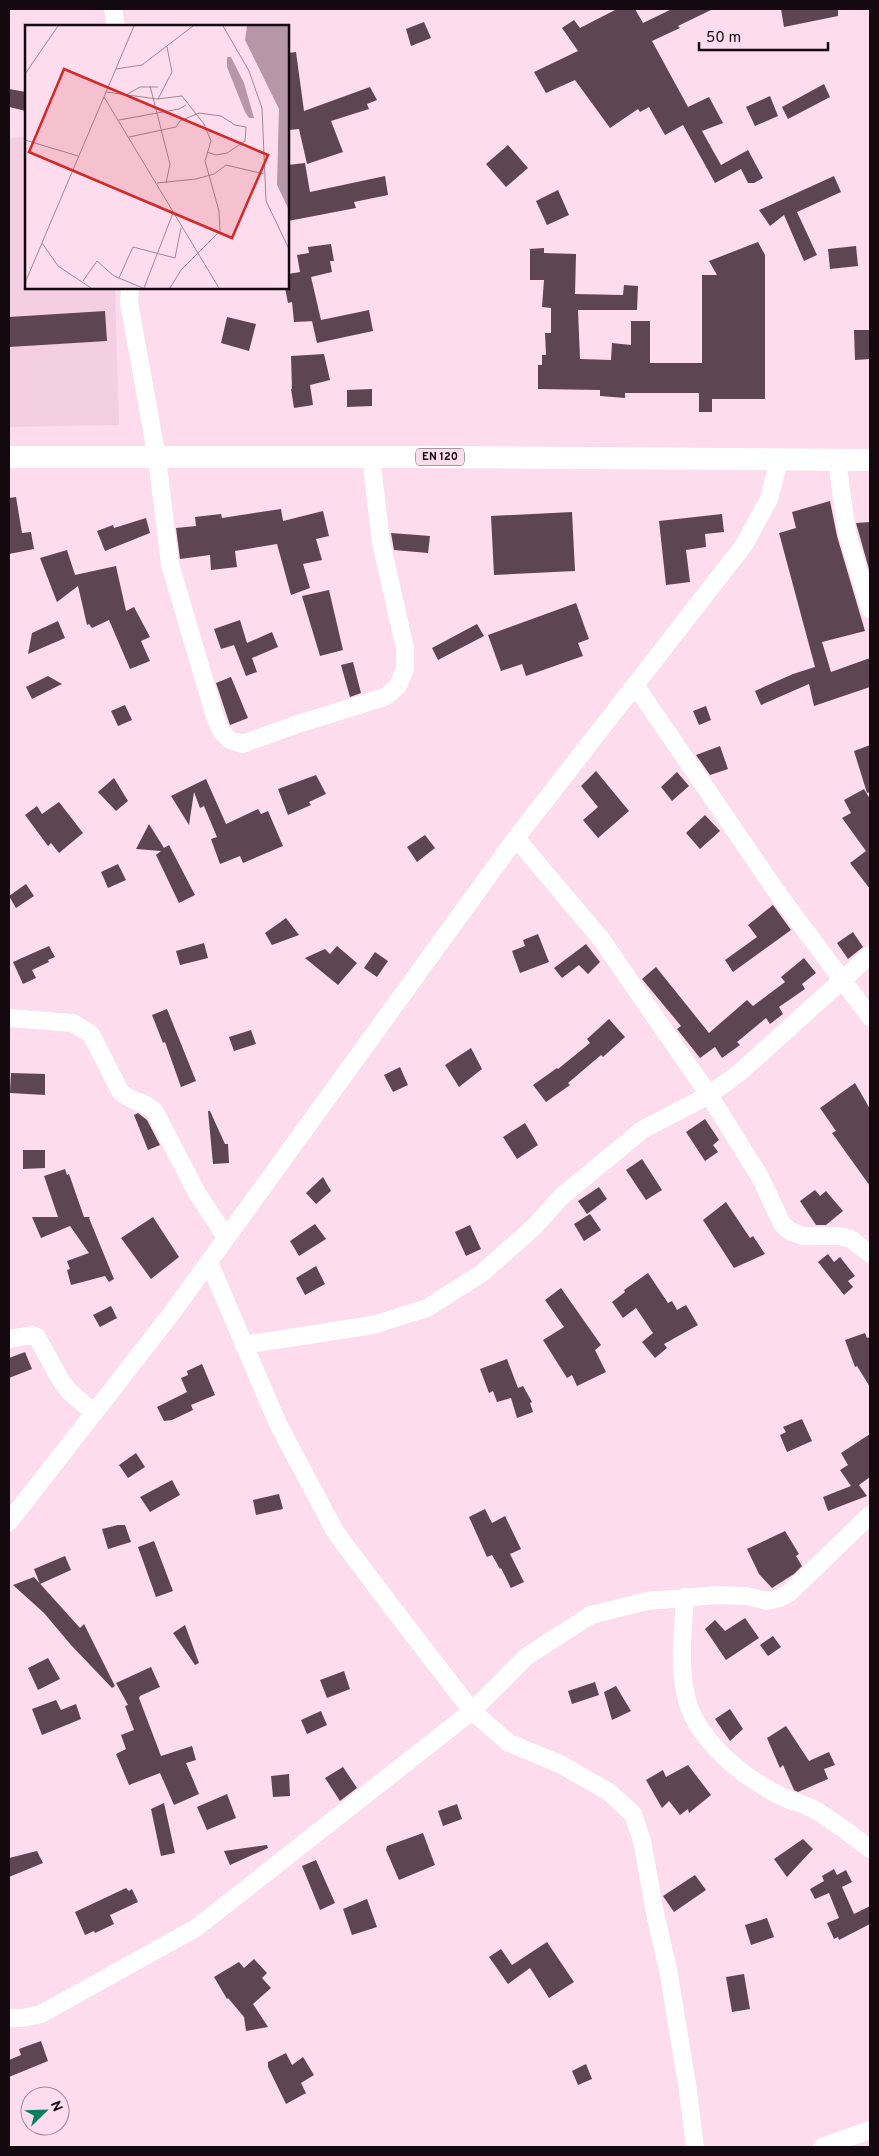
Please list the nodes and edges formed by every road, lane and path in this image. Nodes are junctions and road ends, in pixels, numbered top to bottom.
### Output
1 (113, 9) edge
2 (116, 25) edge
3 (130, 289) edge
4 (9, 457) edge
5 (371, 457) junction
6 (157, 458) junction
7 (837, 460) junction
8 (870, 460) edge
9 (779, 461) junction
10 (870, 609) edge
11 (635, 685) junction
12 (516, 838) junction
13 (870, 955) edge
14 (842, 979) junction
15 (870, 1017) edge
16 (9, 1018) edge
17 (709, 1095) junction
18 (226, 1237) junction
19 (870, 1254) edge
20 (209, 1262) junction
21 (9, 1339) edge
22 (244, 1345) junction
23 (94, 1413) junction
24 (870, 1515) edge
25 (9, 1522) edge
26 (685, 1597) junction
27 (472, 1711) junction
28 (870, 1849) edge
29 (9, 2018) edge
30 (870, 2130) edge
31 (695, 2147) edge
32 (822, 2147) edge

1 - 2 street
3 - 6 street
4 - 6 main road, EN 120
5 - 6 main road, EN 120
5 - 6 street
5 - 9 main road, EN 120
7 - 8 main road, EN 120
7 - 9 main road, EN 120
7 - 10 street
9 - 11 street
11 - 12 street
11 - 14 street
12 - 17 street
12 - 18 street
13 - 14 street
14 - 15 street
14 - 17 street
16 - 18 street
17 - 19 street
17 - 22 street
18 - 20 street
20 - 22 street
20 - 23 street
21 - 23 street
22 - 27 street
23 - 25 street
24 - 26 street
26 - 27 street
26 - 28 street
27 - 29 street
27 - 31 street
30 - 32 street

